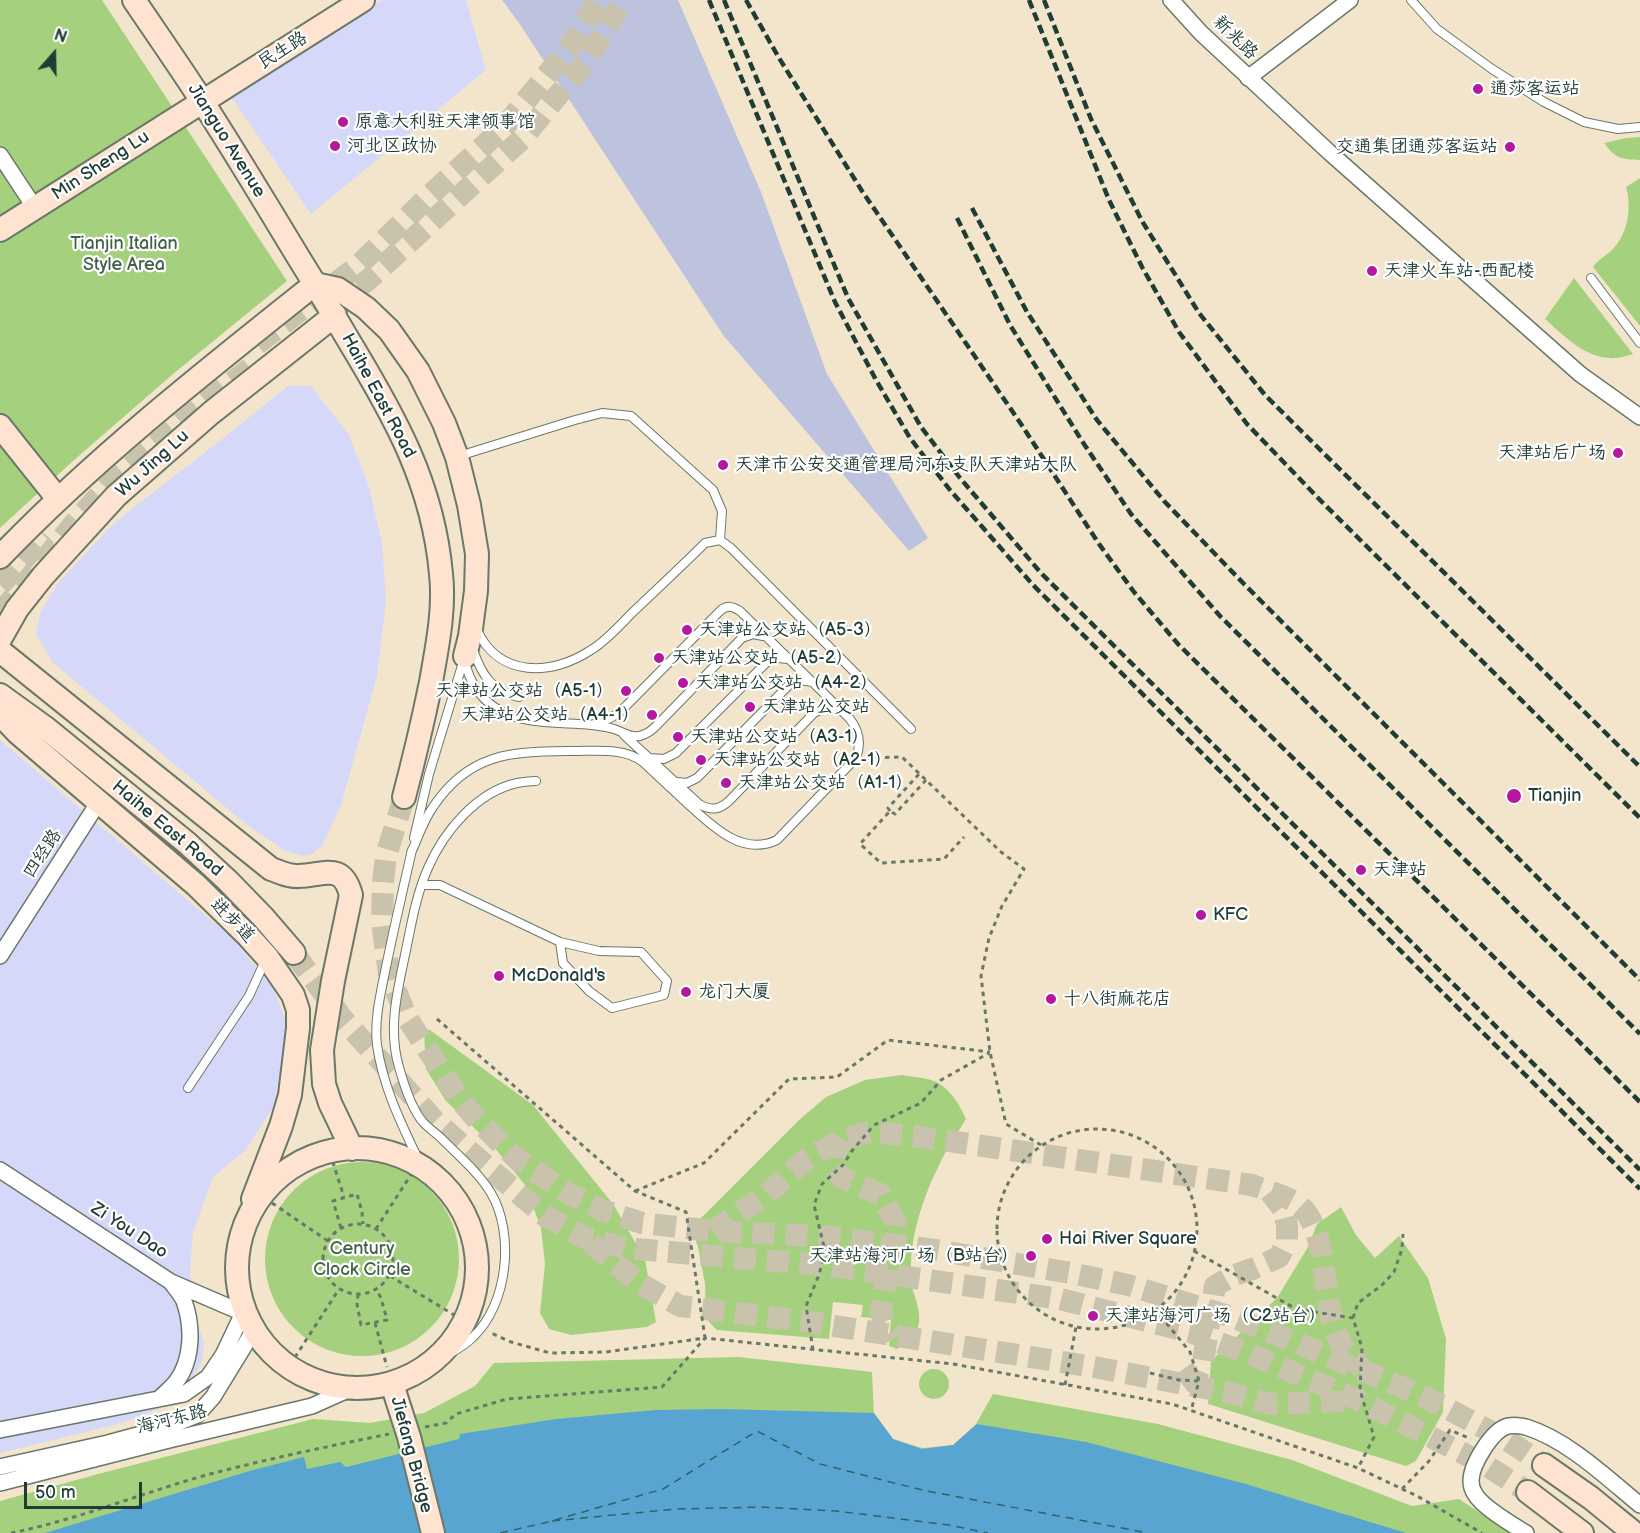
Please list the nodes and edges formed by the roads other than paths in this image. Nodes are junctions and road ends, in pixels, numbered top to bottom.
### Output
1 (134, 0) edge
2 (363, 0) edge
3 (1171, 0) edge
4 (1350, 0) edge
5 (1411, 0) edge
6 (1248, 78) junction
7 (202, 101) junction
8 (1640, 127) edge
9 (0, 155) edge
10 (35, 208) junction
11 (0, 230) edge
12 (1591, 278) dead end
13 (315, 284) junction
14 (281, 311) junction
15 (335, 315) junction
16 (301, 340) junction
17 (1640, 343) edge
18 (1640, 417) edge
19 (0, 426) edge
20 (457, 457) junction
21 (58, 499) junction
22 (720, 540) junction
23 (0, 557) edge
24 (469, 637) junction
25 (765, 637) junction
26 (0, 639) edge
27 (0, 651) edge
28 (790, 660) junction
29 (812, 683) junction
30 (0, 695) edge
31 (519, 697) dead end
32 (841, 710) junction
33 (0, 714) edge
34 (590, 725) junction
35 (911, 729) dead end
36 (622, 733) junction
37 (650, 758) junction
38 (536, 781) dead end
39 (675, 781) junction
40 (404, 797) tunnel mouth
41 (98, 803) junction
42 (411, 853) junction
43 (422, 885) junction
44 (560, 942) junction
45 (294, 953) tunnel mouth
46 (0, 956) edge
47 (267, 957) junction
48 (188, 1088) dead end
49 (341, 1151) junction
50 (419, 1161) junction
51 (0, 1170) edge
52 (256, 1198) junction
53 (171, 1282) junction
54 (249, 1322) junction
55 (472, 1325) junction
56 (392, 1384) junction
57 (350, 1389) junction
58 (159, 1399) junction
59 (0, 1430) edge
60 (401, 1435) junction
61 (1544, 1465) tunnel mouth
62 (0, 1467) edge
63 (0, 1483) edge
64 (1528, 1492) tunnel mouth
65 (1640, 1505) edge
66 (417, 1533) edge
67 (433, 1533) edge
68 (1526, 1533) edge
69 (1582, 1533) edge
70 (1634, 1533) edge

1 - 7 street, Jianguo Avenue
2 - 7 street, 民生路
3 - 6 street, 新兆路
4 - 6 street
5 - 8 lane
6 - 18 street, 新兆路
7 - 10 street, Min Sheng Lu
7 - 13 street, Jianguo Avenue
9 - 10 street
10 - 11 street, Min Sheng Lu
12 - 17 lane
13 - 14 street, Wu Jing Lu
13 - 15 street, Haihe East Road
13 - 20 street
14 - 16 street
14 - 21 street, Wu Jing Lu
15 - 16 street, Wu Jing Lu
15 - 40 street, Haihe East Road
16 - 26 street, Wu Jing Lu
19 - 21 street
20 - 22 lane
20 - 24 street
21 - 23 street, Wu Jing Lu
22 - 24 lane
22 - 35 lane
24 - 31 lane
24 - 34 lane
24 - 42 lane
25 - 28 lane
25 - 34 lane
25 - 36 lane
27 - 49 street
28 - 29 lane
28 - 37 lane
29 - 32 lane
29 - 39 lane
30 - 45 street, Haihe East Road
32 - 39 lane
32 - 42 lane
33 - 41 street, 进步道
34 - 36 lane
36 - 37 lane
37 - 39 lane
38 - 43 lane
41 - 46 street, 四经路
41 - 47 street, 进步道
42 - 50 lane
43 - 44 lane
43 - 55 lane
44 - 44 lane
47 - 48 lane
47 - 52 street, 进步道
49 - 50 street
49 - 52 street
50 - 55 street
51 - 53 street, Zi You Dao
52 - 54 street, 进步道
53 - 54 street, Zi You Dao
53 - 58 street
54 - 57 street
54 - 58 street, 海河东路
54 - 62 street, 海河东路
55 - 56 street
56 - 57 street
56 - 60 street, Jiefang Bridge
57 - 63 street, 海河东路
58 - 59 street, 海河东路
60 - 66 street, Jiefang Bridge
60 - 67 street, Jiefang Bridge
61 - 70 street
64 - 69 street
65 - 68 street

